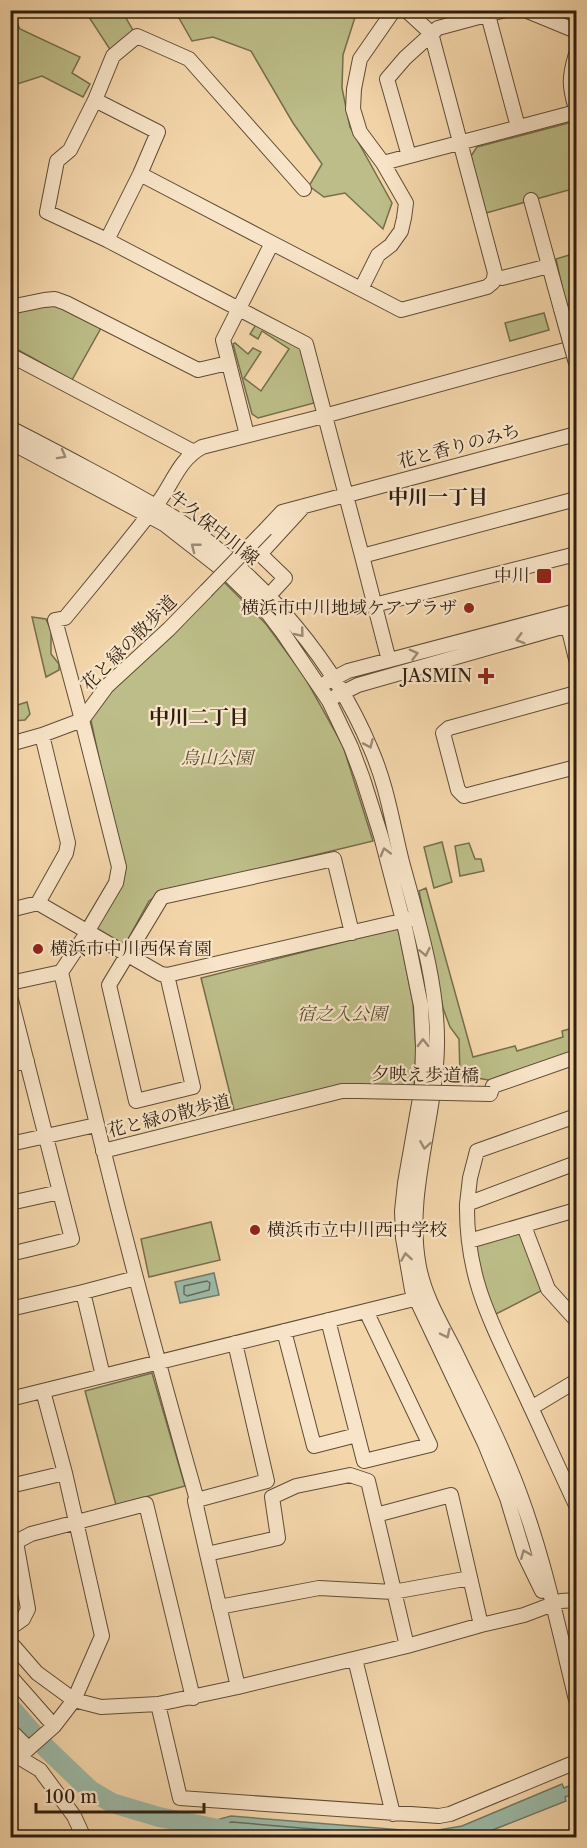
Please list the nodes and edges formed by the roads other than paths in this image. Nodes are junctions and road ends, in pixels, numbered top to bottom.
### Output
1 (394, 10) edge
2 (406, 10) edge
3 (506, 10) edge
4 (525, 10) edge
5 (488, 15) junction
6 (576, 31) edge
7 (431, 33) junction
8 (576, 54) edge
9 (95, 100) junction
10 (576, 111) edge
11 (518, 128) junction
12 (461, 143) junction
13 (409, 156) junction
14 (383, 163) junction
15 (140, 174) junction
16 (304, 189) dead end
17 (531, 200) dead end
18 (106, 240) junction
19 (272, 243) junction
20 (549, 266) junction
21 (502, 278) dead end
22 (361, 289) junction
23 (10, 307) edge
24 (239, 309) junction
25 (576, 347) edge
26 (10, 355) edge
27 (228, 363) junction
28 (576, 363) edge
29 (324, 416) junction
30 (10, 428) edge
31 (576, 434) edge
32 (247, 435) junction
33 (10, 442) edge
34 (194, 452) junction
35 (576, 499) edge
36 (304, 506) junction
37 (151, 510) junction
38 (266, 529) joint
39 (576, 554) edge
40 (362, 556) junction
41 (274, 590) dead end
42 (374, 605) junction
43 (571, 618) edge
44 (387, 653) dead end
45 (576, 659) edge
46 (334, 678) junction
47 (320, 687) junction
48 (104, 689) junction
49 (343, 692) junction
50 (576, 693) edge
51 (72, 697) junction
52 (329, 701) junction
53 (82, 720) junction
54 (42, 735) junction
55 (10, 744) edge
56 (576, 766) edge
57 (38, 903) junction
58 (10, 910) edge
59 (417, 918) junction
60 (403, 921) junction
61 (352, 933) junction
62 (126, 954) junction
63 (61, 972) junction
64 (167, 975) junction
65 (10, 983) edge
66 (10, 996) edge
67 (576, 1057) edge
68 (27, 1061) junction
69 (10, 1065) edge
70 (359, 1091) joint
71 (576, 1116) edge
72 (96, 1125) junction
73 (49, 1134) junction
74 (10, 1144) edge
75 (103, 1151) junction
76 (576, 1163) edge
77 (60, 1192) junction
78 (10, 1203) edge
79 (467, 1204) junction
80 (576, 1210) edge
81 (524, 1226) junction
82 (469, 1241) junction
83 (10, 1254) edge
84 (136, 1278) junction
85 (83, 1292) junction
86 (421, 1297) junction
87 (10, 1309) edge
88 (366, 1311) junction
89 (328, 1320) junction
90 (576, 1320) edge
91 (284, 1331) junction
92 (235, 1343) junction
93 (158, 1362) junction
94 (103, 1376) junction
95 (576, 1381) edge
96 (44, 1391) junction
97 (10, 1399) edge
98 (531, 1408) junction
99 (357, 1435) junction
100 (65, 1473) junction
101 (571, 1481) edge
102 (10, 1486) edge
103 (197, 1500) junction
104 (576, 1505) edge
105 (376, 1515) junction
106 (75, 1522) junction
107 (207, 1554) junction
108 (470, 1578) junction
109 (393, 1592) junction
110 (576, 1600) edge
111 (553, 1605) junction
112 (219, 1607) junction
113 (481, 1625) junction
114 (10, 1628) edge
115 (10, 1641) edge
116 (407, 1646) junction
117 (354, 1659) junction
118 (10, 1676) edge
119 (238, 1688) junction
120 (193, 1698) junction
121 (74, 1700) junction
122 (576, 1700) edge
123 (158, 1704) junction
124 (54, 1726) junction
125 (10, 1730) edge
126 (21, 1751) edge
127 (576, 1762) edge
128 (393, 1814) junction
129 (84, 1838) edge

1 - 14 street
2 - 7 street
3 - 5 street
4 - 6 street
5 - 7 street
5 - 11 street
7 - 12 street
7 - 13 street
8 - 10 street
9 - 15 street
9 - 16 street
9 - 18 street
10 - 11 street
11 - 12 street
12 - 13 street
12 - 22 street
13 - 14 street
14 - 22 street
15 - 18 street
15 - 19 street
17 - 20 street
18 - 24 street
19 - 22 street
19 - 24 street
20 - 21 street
20 - 28 street, bridge
23 - 27 street
24 - 27 street
24 - 29 street
25 - 29 street
26 - 34 street
27 - 32 street
29 - 32 street
29 - 40 street
30 -> 37 street, 牛久保中川線
31 - 36 street, 花と香りのみち
32 - 34 street
33 - 37 street, 牛久保中川線
34 - 37 street
35 - 40 street
36 - 38 street, 花と香りのみち
36 - 41 street
37 -> 46 street, 牛久保中川線
47 -> 37 street, 牛久保中川線
37 - 51 street
38 - 48 street, 花と緑の散歩道, bridge
39 - 42 street
40 - 42 street
42 - 44 street
43 - 45 street
46 -> 43 street
43 -> 49 street
46 - 47 street
46 - 49 street, 牛久保中川線
47 - 52 street, 牛久保中川線
48 - 51 street
48 - 53 street, 花と緑の散歩道
49 - 52 street
49 -> 59 street, 牛久保中川線
50 - 56 street
51 - 53 street
60 -> 52 street, 牛久保中川線
53 - 54 street
53 - 63 street, 花と緑の散歩道
54 - 55 street
54 - 57 street
57 - 58 street
57 - 62 street
59 - 60 street
59 -> 86 street, 牛久保中川線
60 - 61 street
86 -> 60 street, 牛久保中川線
61 - 62 street
61 - 64 street
62 - 64 street
62 - 64 street
63 - 65 street
63 - 72 street, 花と緑の散歩道
66 - 68 street
67 - 70 street, 夕映え歩道橋, bridge
68 - 69 street
68 - 73 street
70 - 75 street, 花と緑の散歩道
71 - 79 street
72 - 73 street
72 - 75 street, 花と緑の散歩道
73 - 74 street
73 - 77 street
75 - 84 street
76 - 79 street
77 - 78 street
77 - 83 street
79 - 82 street
80 - 81 street
81 - 82 street
81 - 90 street
82 - 98 street
84 - 85 street
84 - 93 street
85 - 87 street
85 - 94 street
86 - 88 street
86 - 111 street
88 - 89 street
88 - 99 street
89 - 91 street
89 - 99 street
91 - 92 street
91 - 99 street
92 - 93 street
92 - 103 street
93 - 94 street
93 - 103 street
94 - 96 street
95 - 98 street
96 - 97 street
96 - 100 street
98 - 101 street
100 - 102 street
100 - 106 street
101 - 104 street
103 - 107 street
105 - 107 street
105 - 108 street
105 - 109 street
106 - 114 street
106 - 120 street
106 - 121 street
107 - 112 street
108 - 109 street
108 - 113 street
109 - 112 street
109 - 116 street
110 - 111 street
111 - 113 street
111 - 122 street
112 - 119 street
113 - 116 street
115 - 121 street
116 - 117 street
117 - 119 street
117 - 128 street
118 - 124 street
119 - 120 street
120 - 123 street
121 - 123 street
121 - 124 street
123 - 128 street
124 - 126 street
125 - 126 street
126 - 129 street
127 - 128 street

